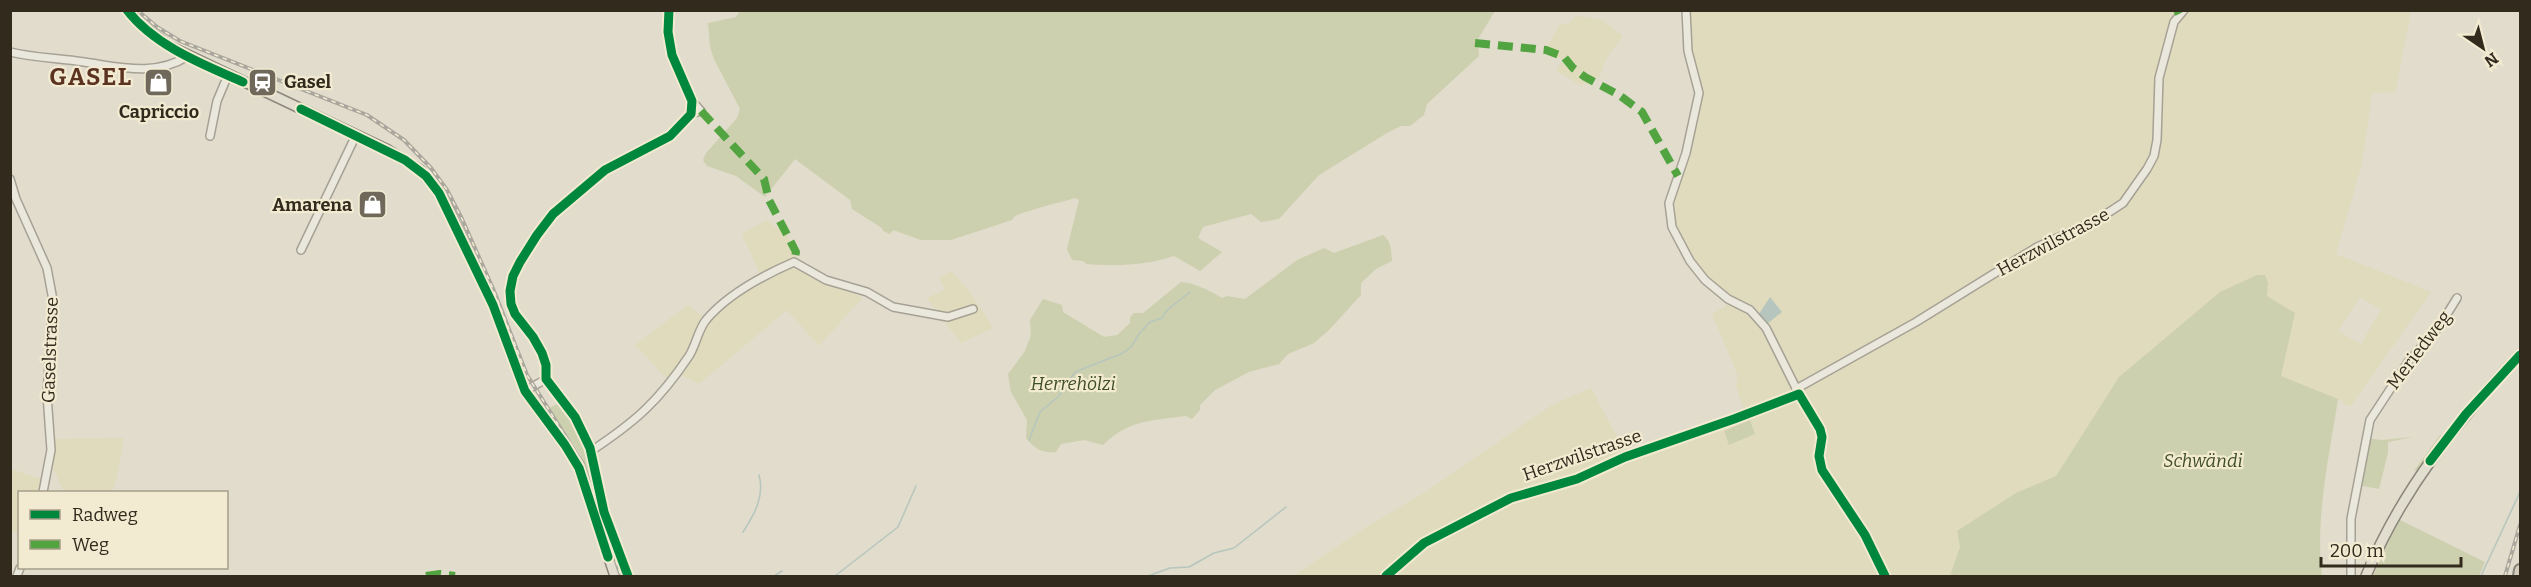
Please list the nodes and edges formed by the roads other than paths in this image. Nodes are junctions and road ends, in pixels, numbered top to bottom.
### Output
1 (127, 10) edge
2 (669, 10) edge
3 (1686, 10) edge
4 (2184, 10) edge
5 (10, 52) edge
6 (188, 56) junction
7 (228, 75) junction
8 (356, 135) junction
9 (210, 136) dead end
10 (10, 179) edge
11 (302, 250) dead end
12 (2457, 298) dead end
13 (973, 309) dead end
14 (2520, 355) edge
15 (546, 380) junction
16 (525, 392) junction
17 (1798, 392) junction
18 (591, 451) junction
19 (43, 491) edge
20 (2520, 570) edge
21 (615, 576) edge
22 (628, 576) edge
23 (1386, 576) edge
24 (1885, 576) edge
25 (2351, 576) edge
26 (2366, 576) edge
27 (2518, 576) edge

1 - 6 main road
2 - 15 street
3 - 17 street
4 - 17 street, Herzwilstrasse
5 - 6 street
6 - 7 main road
7 - 8 main road
7 - 9 street
8 - 11 street
8 - 16 main road
10 - 19 street, Gaselstrasse
12 - 25 street, Meriedweg
13 - 18 street
14 - 26 main road
15 - 16 street
15 - 18 street
16 - 21 main road
17 - 23 street, Herzwilstrasse
17 - 24 street
18 - 22 street
20 - 27 highway

